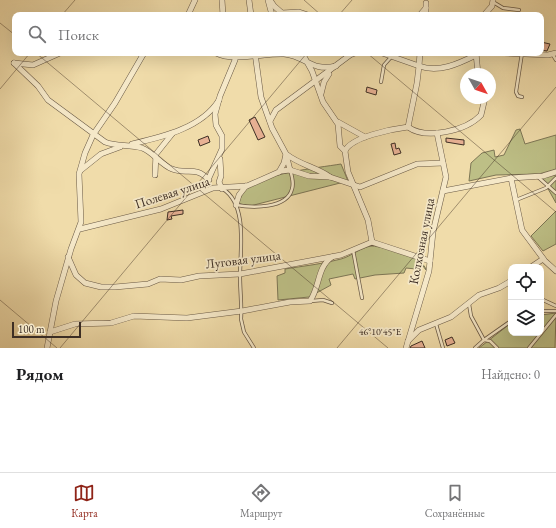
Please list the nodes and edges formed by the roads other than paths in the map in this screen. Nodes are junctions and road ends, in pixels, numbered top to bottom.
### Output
1 (195, 0) edge
2 (222, 0) edge
3 (249, 0) edge
4 (269, 0) edge
5 (421, 0) edge
6 (493, 1) edge
7 (427, 4) edge
8 (519, 10) dead end
9 (189, 12) edge
10 (223, 12) edge
11 (251, 12) edge
12 (271, 12) edge
13 (281, 12) edge
14 (487, 12) edge
15 (544, 54) edge
16 (554, 54) edge
17 (54, 56) edge
18 (142, 56) edge
19 (234, 56) edge
20 (255, 56) edge
21 (290, 56) edge
22 (304, 56) edge
23 (351, 56) edge
24 (391, 56) edge
25 (394, 56) edge
26 (420, 56) edge
27 (472, 56) edge
28 (476, 56) edge
29 (522, 56) edge
30 (556, 60) edge
31 (307, 63) junction
32 (336, 66) junction
33 (419, 66) junction
34 (477, 68) edge
35 (332, 70) junction
36 (316, 82) junction
37 (381, 82) dead end
38 (321, 96) junction
39 (522, 97) dead end
40 (219, 100) junction
41 (484, 104) edge
42 (336, 120) junction
43 (270, 121) junction
44 (408, 128) junction
45 (172, 133) junction
46 (437, 133) junction
47 (94, 135) junction
48 (366, 138) junction
49 (126, 146) junction
50 (345, 151) junction
51 (221, 154) junction
52 (286, 154) junction
53 (155, 159) junction
54 (443, 163) junction
55 (290, 170) junction
56 (80, 171) junction
57 (279, 172) junction
58 (556, 172) edge
59 (155, 175) dead end
60 (536, 176) junction
61 (330, 177) junction
62 (511, 178) junction
63 (556, 178) edge
64 (209, 180) junction
65 (247, 186) junction
66 (354, 186) junction
67 (549, 186) junction
68 (222, 189) junction
69 (203, 191) junction
70 (443, 191) junction
71 (556, 193) edge
72 (516, 200) junction
73 (236, 205) junction
74 (80, 229) junction
75 (372, 242) junction
76 (353, 249) junction
77 (334, 256) junction
78 (68, 257) junction
79 (544, 259) junction
80 (430, 261) junction
81 (536, 264) edge
82 (556, 271) edge
83 (240, 274) junction
84 (508, 282) edge
85 (362, 298) dead end
86 (543, 300) edge
87 (310, 301) junction
88 (332, 303) dead end
89 (468, 304) junction
90 (556, 306) edge
91 (242, 311) junction
92 (544, 311) edge
93 (556, 311) edge
94 (556, 315) edge
95 (508, 322) edge
96 (436, 324) junction
97 (50, 332) junction
98 (484, 340) junction
99 (408, 341) junction
100 (47, 348) edge
101 (254, 348) edge
102 (406, 348) edge
103 (443, 348) edge
104 (475, 348) edge
105 (497, 348) edge
106 (529, 348) edge

1 - 9 street
2 - 10 street
3 - 11 street
4 - 12 street
4 - 13 street
5 - 7 street
6 - 8 lane
6 - 14 street
15 - 16 street
16 - 30 lane
17 - 47 street
18 - 47 street
19 - 40 street
20 - 43 street
21 - 31 street
22 - 31 street
23 - 32 street
24 - 37 lane
25 - 33 street
26 - 33 street
27 - 33 street
28 - 34 street
29 - 39 lane
31 - 32 street
31 - 36 street
32 - 35 street
33 - 44 street
35 - 36 street
35 - 38 street
36 - 38 street
36 - 43 street
38 - 42 street
40 - 45 street
40 - 51 street
41 - 46 street
42 - 48 street
42 - 50 street
43 - 52 street
44 - 46 street
44 - 48 street
45 - 49 street
45 - 53 street
46 - 54 street, Колхозная улица
47 - 49 street
47 - 56 street
48 - 50 street
49 - 53 street
49 - 56 street
50 - 66 street
51 - 64 street
51 - 68 street
52 - 55 street
52 - 57 street
52 - 61 street
53 - 59 street
53 - 64 street
54 - 66 street
54 - 70 street, Колхозная улица
55 - 57 street, Полевая улица
55 - 61 street, Полевая улица
55 - 73 lane
56 - 74 street
57 - 65 street, Полевая улица
58 - 60 street, Колхозная улица
60 - 62 street, Колхозная улица
60 - 67 lane
61 - 66 street, Полевая улица
62 - 70 street, Колхозная улица
62 - 72 street
63 - 67 lane
64 - 69 street
65 - 68 street, Полевая улица
65 - 73 street
66 - 75 street
67 - 71 lane
67 - 72 lane
68 - 69 street, Полевая улица
68 - 73 lane
69 - 74 street, Полевая улица
70 - 80 street, Колхозная улица
72 - 79 street
73 - 83 lane
74 - 78 street
75 - 76 street, Луговая улица
75 - 80 street
76 - 77 street, Луговая улица
76 - 85 lane
77 - 83 street, Луговая улица
77 - 87 street
78 - 83 street, Луговая улица
78 - 97 street
79 - 81 street
79 - 82 street
80 - 99 street, Колхозная улица
83 - 91 lane
84 - 89 street
86 - 90 lane
87 - 88 lane
87 - 91 street
89 - 96 street
89 - 98 lane
91 - 97 street
91 - 101 lane
92 - 93 lane
94 - 106 lane
95 - 98 lane
96 - 99 street
96 - 103 lane
97 - 100 street
98 - 104 lane
98 - 105 lane
99 - 102 street, Колхозная улица

